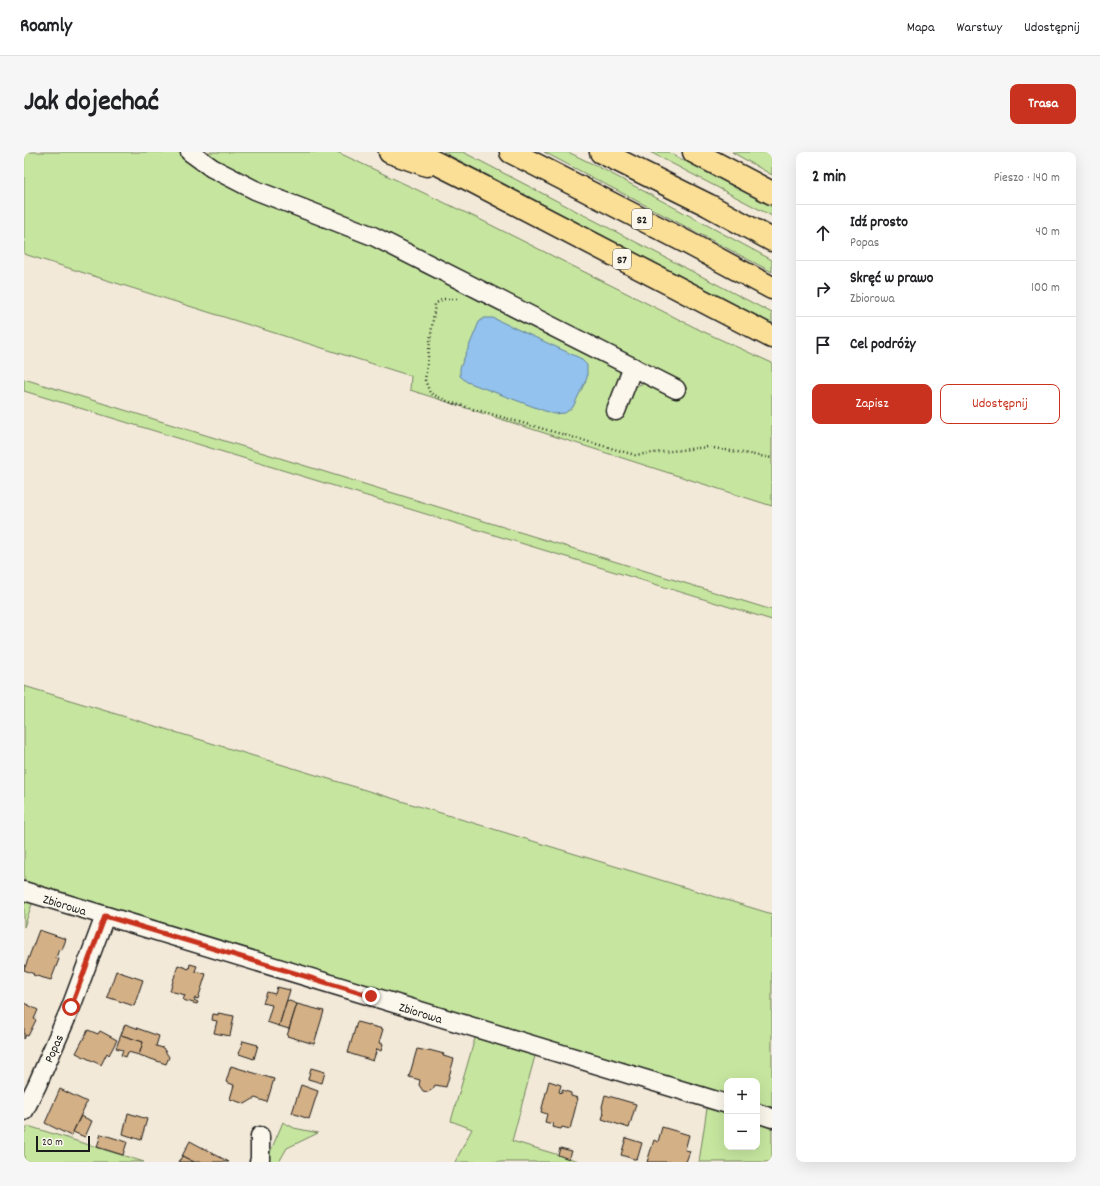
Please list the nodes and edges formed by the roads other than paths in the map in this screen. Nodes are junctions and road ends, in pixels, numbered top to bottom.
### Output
1 (190, 152) edge
2 (390, 152) edge
3 (414, 152) edge
4 (511, 152) edge
5 (601, 152) edge
6 (694, 152) edge
7 (472, 180) junction
8 (772, 193) edge
9 (772, 240) edge
10 (772, 288) edge
11 (772, 337) edge
12 (633, 367) junction
13 (676, 388) dead end
14 (616, 411) dead end
15 (24, 891) edge
16 (105, 916) junction
17 (724, 1103) edge
18 (24, 1111) edge
19 (760, 1114) edge
20 (772, 1118) edge
21 (260, 1136) dead end
22 (259, 1162) edge

1 - 12 street
2 - 7 highway
3 - 7 highway, S7
4 - 10 highway, S2
5 - 9 highway
6 - 8 highway
7 - 11 highway, S7
12 - 13 street
12 - 14 street
15 - 16 street, Zbiorowa
16 - 17 street, Zbiorowa
16 - 18 street, Popas
19 - 20 street
21 - 22 street

